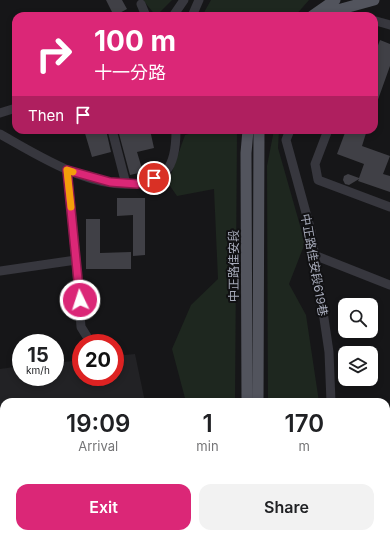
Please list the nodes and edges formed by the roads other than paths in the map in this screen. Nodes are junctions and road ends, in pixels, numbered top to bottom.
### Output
1 (184, 0) edge
2 (199, 0) edge
3 (374, 0) edge
4 (141, 4) dead end
5 (334, 9) edge
6 (144, 12) edge
7 (176, 12) edge
8 (194, 12) edge
9 (378, 22) edge
10 (390, 25) edge
11 (12, 109) edge
12 (0, 113) edge
13 (0, 134) edge
14 (113, 134) edge
15 (176, 134) edge
16 (248, 134) edge
17 (259, 134) edge
18 (288, 134) edge
19 (326, 134) edge
20 (67, 170) junction
21 (126, 184) junction
22 (390, 207) edge
23 (314, 255) junction
24 (76, 260) junction
25 (0, 271) edge
26 (390, 285) edge
27 (85, 334) edge
28 (247, 398) edge
29 (258, 398) edge
30 (331, 398) edge

1 - 7 street
2 - 8 street
3 - 5 main road
4 - 6 street
9 - 10 street
11 - 12 street
13 - 20 street
14 - 21 street
15 - 21 street
16 - 28 main road, 中正路佳安段
17 - 29 main road, 中正路佳安段
18 - 23 street, 中正路佳安段619巷
19 - 22 street
20 - 21 street
20 - 24 street
23 - 26 street
23 - 30 street, 中正路佳安段619巷
24 - 25 street
24 - 27 street

